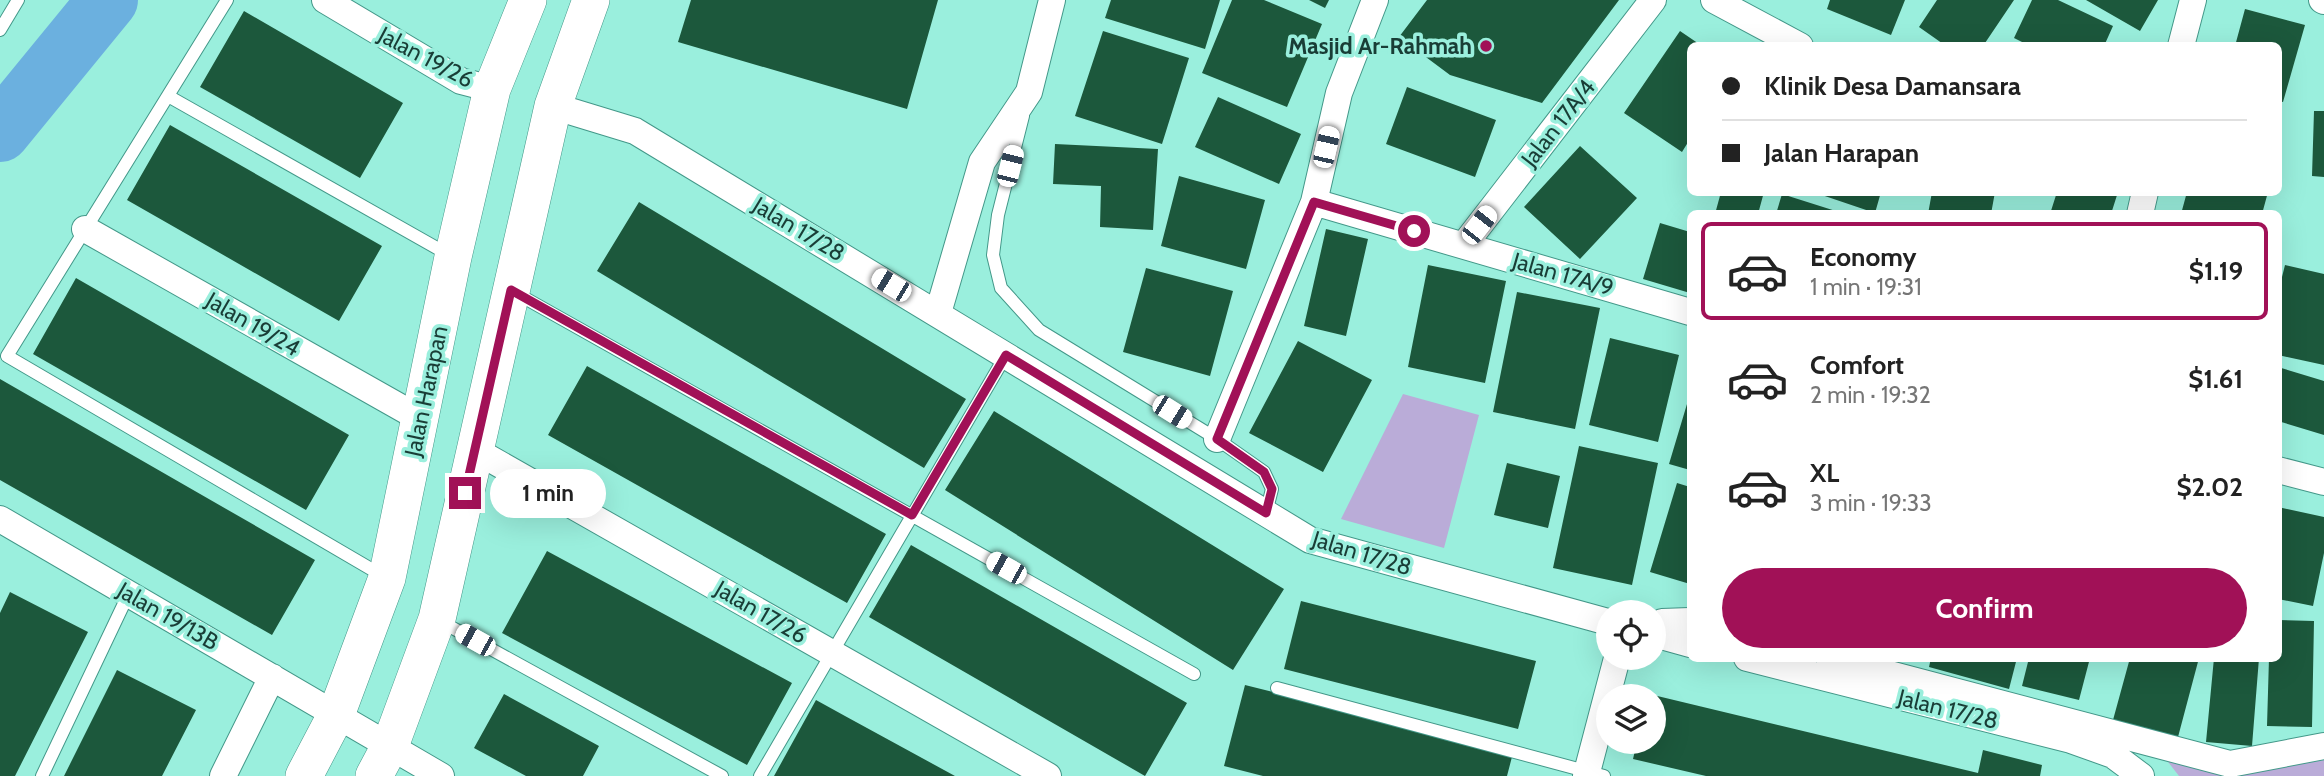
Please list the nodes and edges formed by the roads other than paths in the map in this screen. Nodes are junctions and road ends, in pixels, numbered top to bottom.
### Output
1 (18, 0) edge
2 (227, 0) edge
3 (326, 0) edge
4 (528, 0) edge
5 (591, 0) edge
6 (1052, 0) edge
7 (1375, 0) edge
8 (1653, 0) edge
9 (1714, 0) edge
10 (2193, 0) edge
11 (0, 30) edge
12 (1793, 42) edge
13 (2182, 42) edge
14 (492, 89) junction
15 (1029, 92) junction
16 (168, 96) junction
17 (553, 106) junction
18 (1314, 202) junction
19 (85, 229) junction
20 (1464, 245) junction
21 (453, 257) junction
22 (511, 290) junction
23 (1687, 311) edge
24 (938, 313) junction
25 (1006, 355) junction
26 (421, 419) junction
27 (1217, 439) junction
28 (473, 449) junction
29 (2282, 471) edge
30 (2324, 482) edge
31 (1266, 513) junction
32 (912, 515) junction
33 (0, 519) edge
34 (387, 578) junction
35 (129, 593) junction
36 (437, 619) junction
37 (1596, 619) edge
38 (1687, 621) edge
39 (1666, 622) edge
40 (1666, 636) edge
41 (1687, 643) edge
42 (833, 653) junction
43 (1763, 662) edge
44 (1844, 662) edge
45 (1615, 670) edge
46 (1194, 674) dead end
47 (272, 677) junction
48 (1277, 688) dead end
49 (336, 715) junction
50 (2324, 746) edge
51 (382, 761) edge
52 (1592, 775) edge
53 (42, 776) edge
54 (223, 776) edge
55 (304, 776) edge
56 (441, 776) edge
57 (722, 776) edge
58 (760, 776) edge
59 (1048, 776) edge
60 (2141, 776) edge

1 - 11 lane
2 - 16 lane
3 - 14 street, Jalan 19/26
4 - 14 main road, Jalan Harapan
5 - 17 main road
6 - 15 street
7 - 18 street
8 - 20 street, Jalan 17A/4
9 - 12 street
10 - 13 street
14 - 21 main road, Jalan Harapan
15 - 24 street
15 - 27 lane
16 - 19 lane
16 - 21 lane
17 - 22 main road
17 - 24 street, Jalan 17/28
18 - 20 street, Jalan 17A/9
18 - 27 street
19 - 26 street, Jalan 19/24
19 - 34 lane
20 - 23 street, Jalan 17A/9
21 - 26 main road, Jalan Harapan
22 - 28 main road
22 - 32 lane
24 - 25 street, Jalan 17/28
25 - 31 street, Jalan 17/28
25 - 32 lane
26 - 34 main road, Jalan Harapan
27 - 31 lane
28 - 36 main road
28 - 42 street, Jalan 17/26
29 - 30 street
31 - 37 street, Jalan 17/28
32 - 42 lane
32 - 46 lane
33 - 35 street, Jalan 19/13B
34 - 49 main road, Jalan Harapan
35 - 47 street, Jalan 19/13B
35 - 53 lane
36 - 51 main road
36 - 57 lane
38 - 39 street
40 - 41 street
42 - 58 lane
42 - 59 street, Jalan 17/26
43 - 60 street, Jalan 17/28
44 - 50 street
45 - 52 street
47 - 49 street, Jalan 19/13B
47 - 54 street
48 - 52 lane
49 - 51 street, Jalan 19/13B
49 - 55 main road, Jalan Harapan
51 - 56 street, Jalan 19/13B

